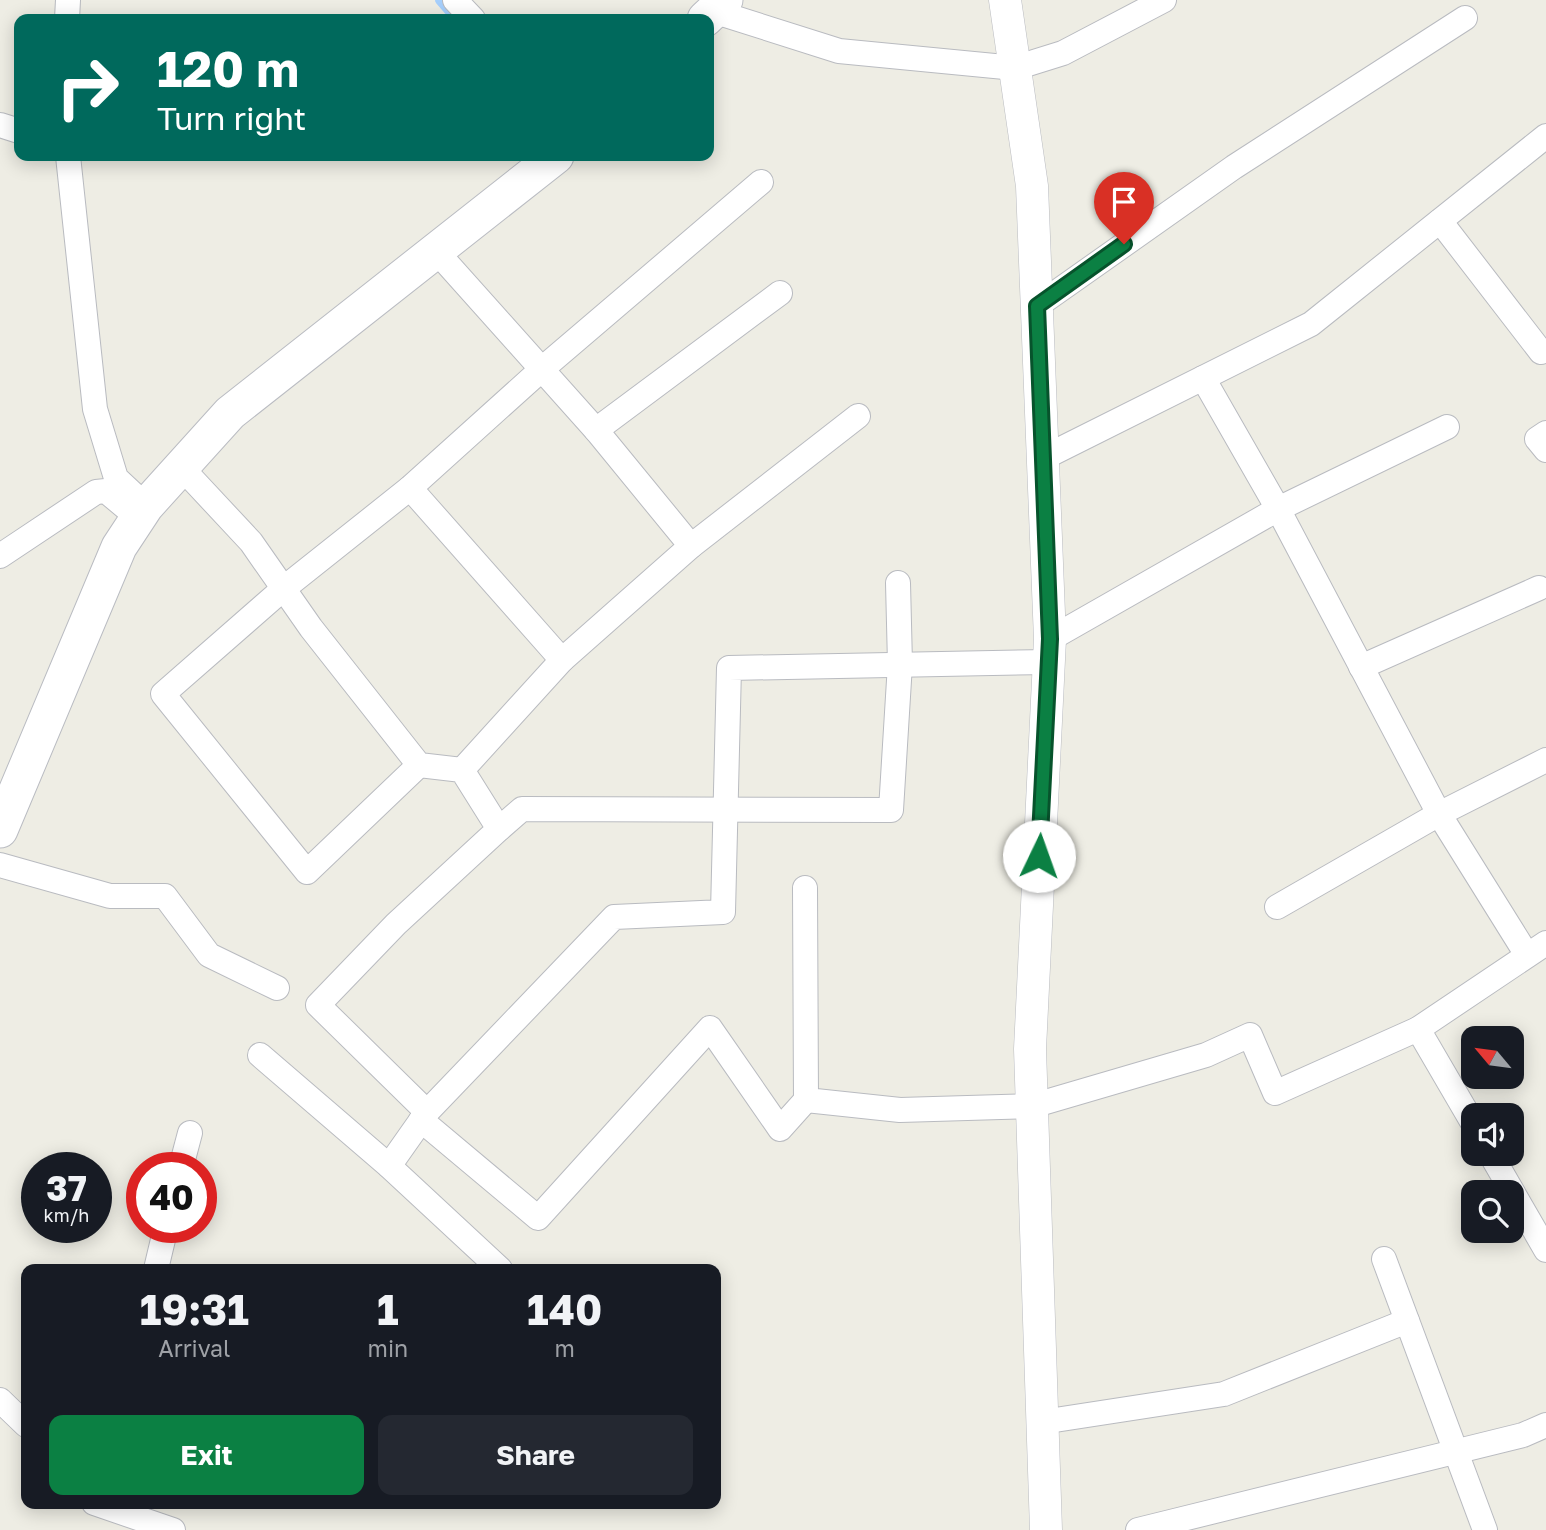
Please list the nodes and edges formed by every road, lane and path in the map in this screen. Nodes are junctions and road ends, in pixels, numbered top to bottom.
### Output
1 (455, 0) edge
2 (1005, 0) edge
3 (1164, 0) edge
4 (714, 10) edge
5 (468, 14) edge
6 (1465, 18) dead end
7 (1015, 68) junction
8 (1546, 136) edge
9 (69, 161) edge
10 (550, 161) edge
11 (761, 182) dead end
12 (1440, 221) junction
13 (436, 251) junction
14 (780, 293) dead end
15 (1037, 306) junction
16 (1541, 352) dead end
17 (542, 369) junction
18 (1203, 378) junction
19 (858, 416) dead end
20 (1447, 427) dead end
21 (596, 430) junction
22 (1546, 433) edge
23 (1546, 450) edge
24 (1042, 458) junction
25 (181, 467) junction
26 (410, 488) junction
27 (1278, 509) junction
28 (142, 512) junction
29 (691, 546) junction
30 (0, 556) edge
31 (898, 583) dead end
32 (1539, 588) dead end
33 (283, 589) junction
34 (1049, 650) junction
35 (562, 660) junction
36 (900, 664) junction
37 (1361, 667) junction
38 (1546, 760) edge
39 (419, 765) junction
40 (462, 770) junction
41 (724, 810) junction
42 (1438, 814) junction
43 (499, 829) junction
44 (0, 830) edge
45 (0, 865) edge
46 (805, 888) dead end
47 (1277, 906) dead end
48 (1536, 949) edge
49 (277, 988) dead end
50 (1418, 1029) junction
51 (260, 1055) dead end
52 (806, 1100) junction
53 (1461, 1103) edge
54 (1032, 1106) junction
55 (424, 1116) junction
56 (190, 1133) dead end
57 (185, 1152) edge
58 (389, 1166) junction
59 (1498, 1166) edge
60 (162, 1243) edge
61 (1546, 1250) edge
62 (1384, 1259) dead end
63 (157, 1264) edge
64 (495, 1264) edge
65 (1407, 1321) junction
66 (0, 1400) edge
67 (21, 1420) edge
68 (1042, 1422) junction
69 (1546, 1425) edge
70 (1456, 1451) junction
71 (110, 1509) edge
72 (173, 1530) edge
73 (1046, 1530) edge
74 (1138, 1530) edge
75 (1485, 1530) edge

1 - 5 street
2 - 7 street
3 - 7 street
4 - 7 street
6 - 15 street
7 - 15 street
8 - 12 street
9 - 28 street
10 - 13 main road
11 - 17 street
12 - 16 street
12 - 18 street
13 - 17 street
13 - 25 main road
14 - 21 street
15 - 24 street
17 - 21 street
17 - 26 street
18 - 24 street
18 - 27 street
19 - 29 street
20 - 27 street
21 - 29 street
22 - 23 street
24 - 34 street
25 - 28 main road
25 - 33 street
26 - 33 street
26 - 35 street
27 - 34 street
27 - 37 street
28 - 30 street
28 - 44 main road
29 - 35 street
31 - 36 street
32 - 37 street
33 - 39 street
33 - 39 street
34 - 36 street
34 - 54 street
35 - 40 street
36 - 41 street
36 - 41 street
37 - 42 street
38 - 42 street
39 - 40 street
40 - 43 street
41 - 43 street
41 - 55 street
42 - 47 street
42 - 48 street
43 - 55 street
45 - 49 street
46 - 52 street
48 - 50 street
50 - 53 street
50 - 54 street
51 - 58 street
52 - 54 street
52 - 55 street
54 - 68 street
55 - 58 street
56 - 57 street
58 - 64 street
59 - 61 street
60 - 63 street
62 - 65 street
65 - 68 street
65 - 70 street
66 - 67 street
68 - 73 street
69 - 70 street
70 - 74 street
70 - 75 street
71 - 72 street

